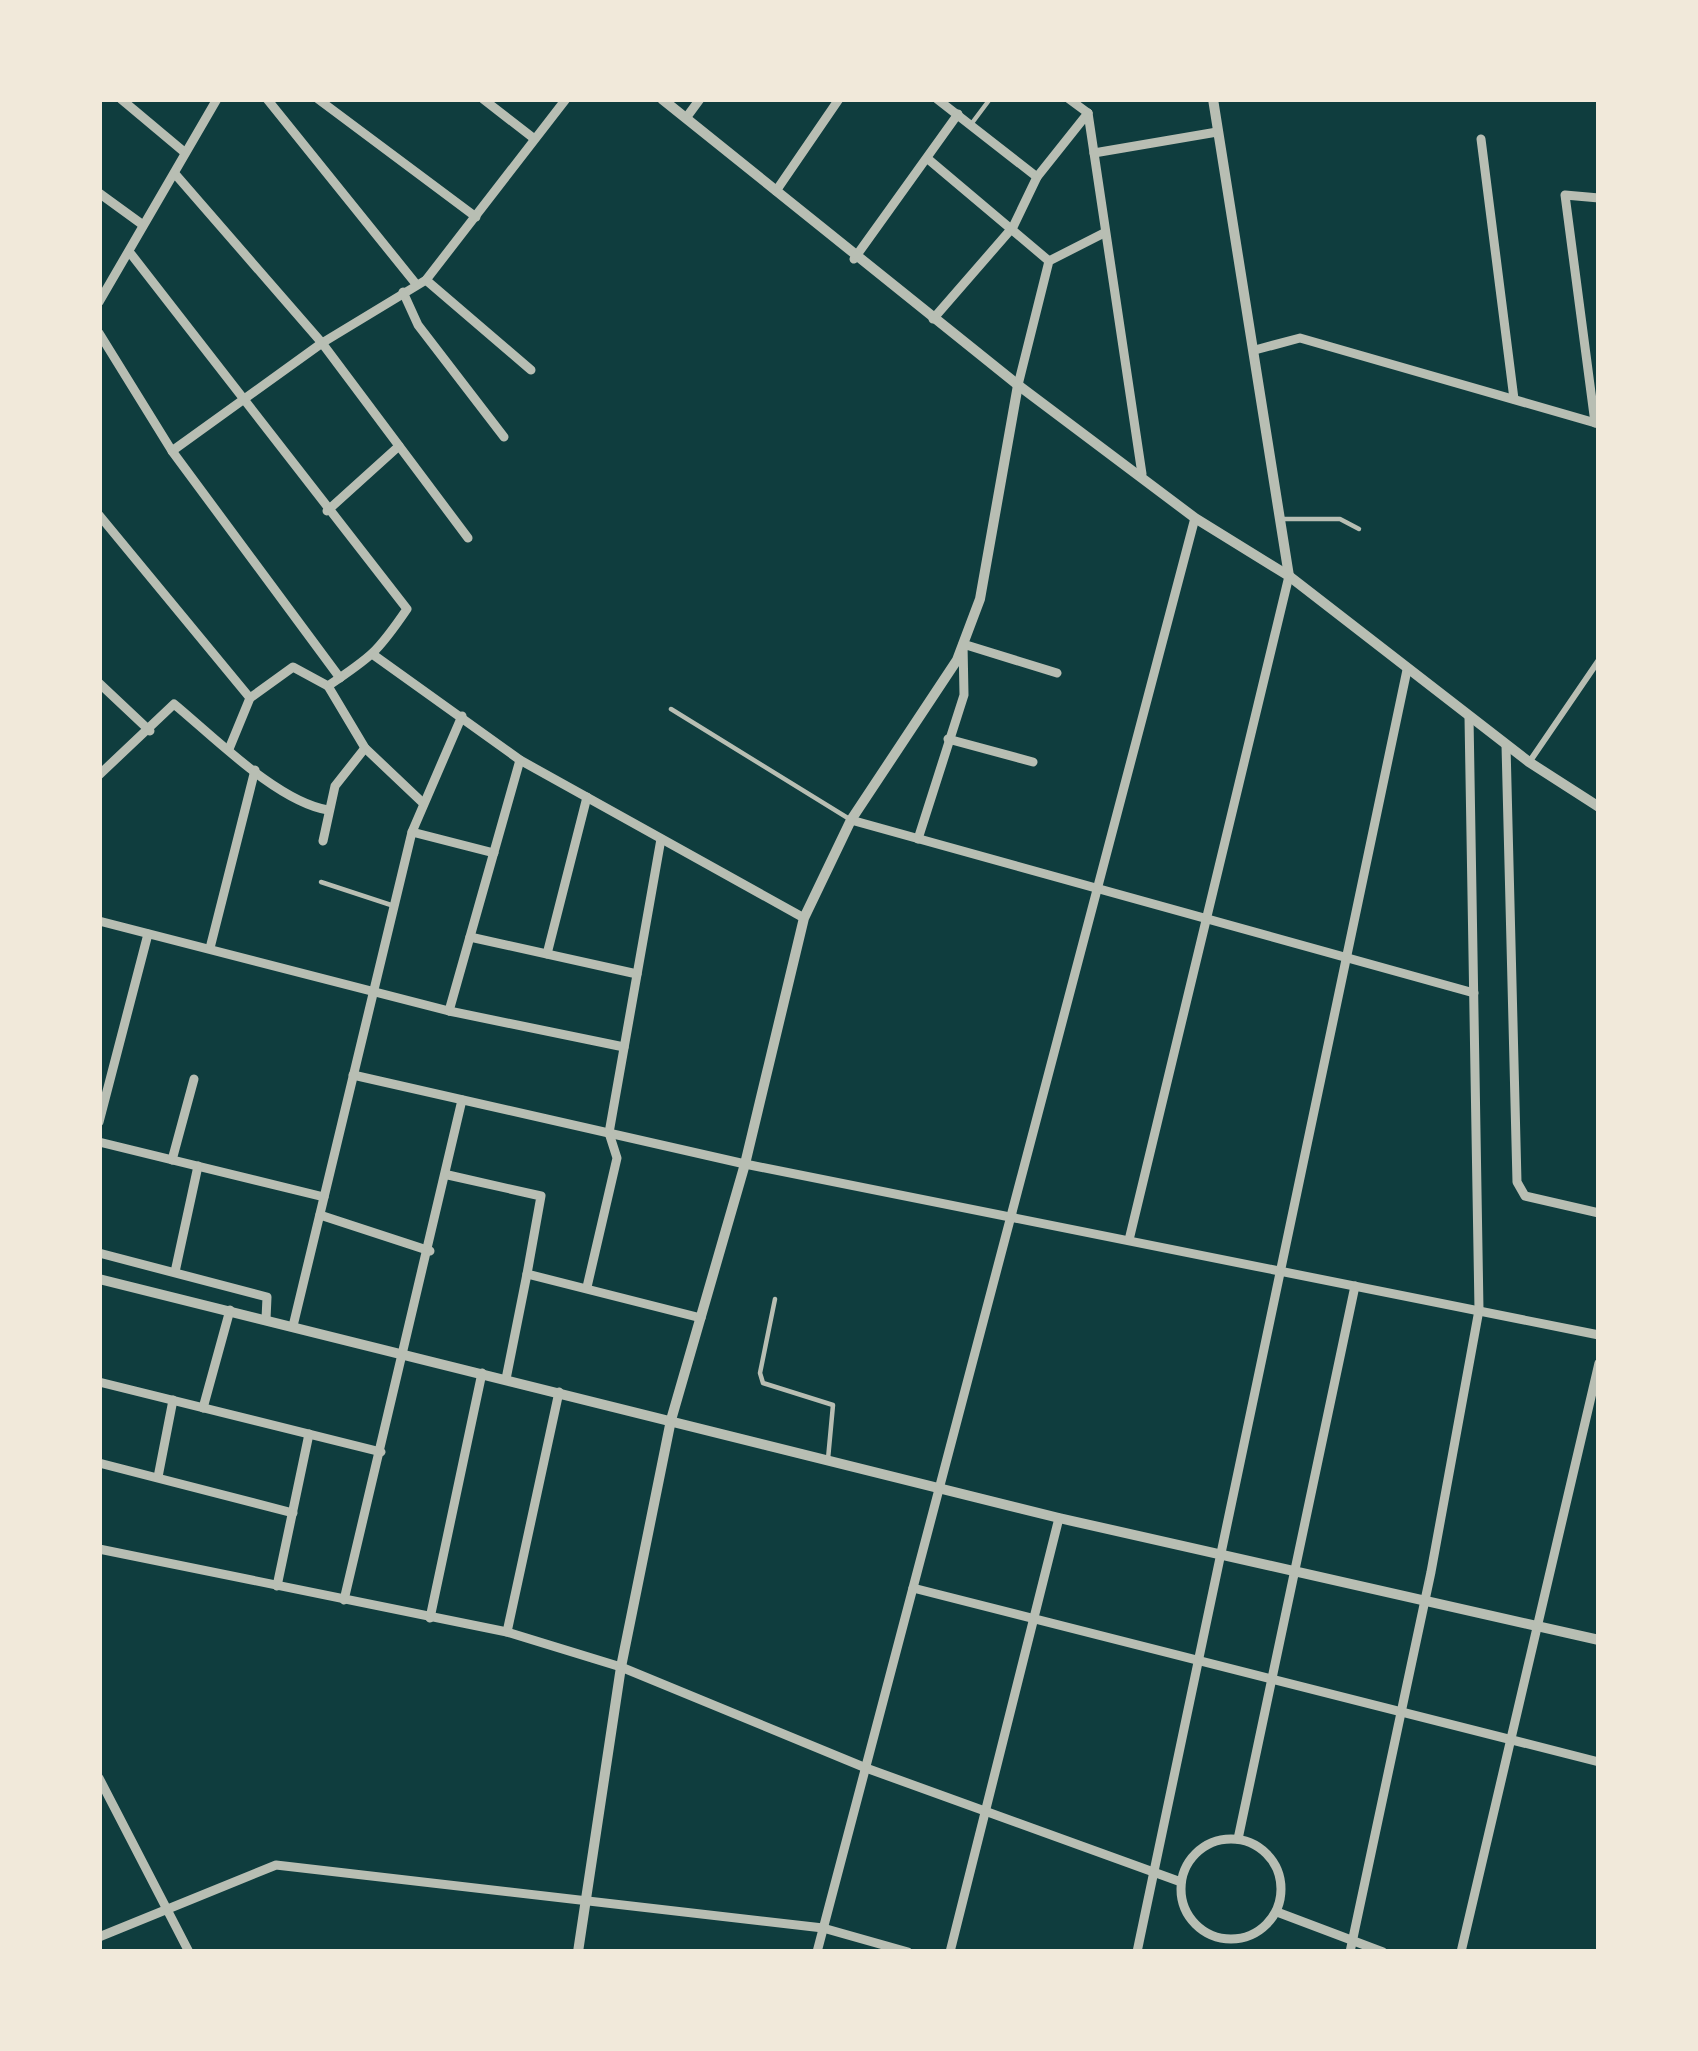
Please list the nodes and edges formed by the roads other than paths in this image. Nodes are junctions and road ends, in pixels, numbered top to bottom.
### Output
1 (121, 99) edge
2 (217, 99) edge
3 (267, 99) edge
4 (318, 99) edge
5 (483, 99) edge
6 (566, 99) edge
7 (662, 99) edge
8 (700, 99) edge
9 (839, 99) edge
10 (937, 99) edge
11 (990, 99) edge
12 (1069, 99) edge
13 (1213, 99) edge
14 (1088, 113) junction
15 (958, 114) junction
16 (686, 118) junction
17 (971, 124) junction
18 (1217, 132) junction
19 (532, 137) junction
20 (1481, 140) dead end
21 (183, 152) junction
22 (1094, 153) junction
23 (928, 159) junction
24 (176, 175) junction
25 (1037, 176) junction
26 (776, 191) junction
27 (99, 193) edge
28 (1599, 198) edge
29 (476, 217) junction
30 (143, 226) junction
31 (1013, 227) junction
32 (1104, 233) junction
33 (131, 254) junction
34 (854, 259) junction
35 (1049, 261) junction
36 (421, 282) junction
37 (403, 292) junction
38 (99, 302) edge
39 (933, 319) junction
40 (99, 333) edge
41 (322, 343) junction
42 (1255, 350) junction
43 (531, 370) dead end
44 (1018, 385) junction
45 (240, 399) junction
46 (1514, 400) junction
47 (1597, 423) edge
48 (504, 437) dead end
49 (399, 446) junction
50 (172, 451) junction
51 (1142, 474) junction
52 (327, 511) junction
53 (99, 515) edge
54 (1195, 518) junction
55 (1281, 519) junction
56 (1359, 529) dead end
57 (468, 538) dead end
58 (1289, 576) junction
59 (963, 644) junction
60 (375, 656) junction
61 (1599, 660) edge
62 (1407, 670) junction
63 (1057, 673) dead end
64 (340, 678) junction
65 (99, 683) edge
66 (328, 686) junction
67 (250, 698) junction
68 (671, 710) dead end
69 (462, 716) junction
70 (1469, 717) junction
71 (150, 731) junction
72 (948, 739) junction
73 (1506, 745) junction
74 (365, 748) junction
75 (229, 749) junction
76 (520, 760) junction
77 (1033, 762) dead end
78 (1529, 762) junction
79 (255, 770) junction
80 (99, 775) edge
81 (587, 797) junction
82 (423, 803) junction
83 (1599, 807) edge
84 (328, 810) junction
85 (851, 820) junction
86 (412, 832) junction
87 (661, 839) junction
88 (918, 839) junction
89 (323, 841) dead end
90 (494, 853) junction
91 (321, 882) dead end
92 (1098, 889) junction
93 (397, 907) junction
94 (804, 918) junction
95 (1206, 920) junction
96 (99, 922) edge
97 (148, 934) junction
98 (470, 937) junction
99 (210, 947) junction
100 (547, 954) junction
101 (1345, 959) junction
102 (638, 974) junction
103 (374, 988) junction
104 (1474, 993) junction
105 (448, 1011) junction
106 (624, 1047) junction
107 (353, 1075) junction
108 (194, 1079) dead end
109 (462, 1100) junction
110 (99, 1122) edge
111 (609, 1133) junction
112 (99, 1142) edge
113 (172, 1160) junction
114 (745, 1163) junction
115 (198, 1166) junction
116 (448, 1175) junction
117 (324, 1197) junction
118 (1599, 1213) edge
119 (320, 1215) junction
120 (1011, 1216) junction
121 (1129, 1240) junction
122 (430, 1251) junction
123 (99, 1253) edge
124 (1280, 1271) junction
125 (175, 1272) junction
126 (527, 1274) junction
127 (99, 1279) edge
128 (1355, 1286) junction
129 (587, 1287) junction
130 (775, 1300) dead end
131 (230, 1310) junction
132 (1479, 1310) junction
133 (701, 1318) junction
134 (266, 1319) junction
135 (293, 1326) junction
136 (1599, 1335) edge
137 (404, 1353) junction
138 (1599, 1363) edge
139 (482, 1373) junction
140 (506, 1379) junction
141 (99, 1382) edge
142 (559, 1392) junction
143 (173, 1400) junction
144 (203, 1408) junction
145 (671, 1420) junction
146 (309, 1434) junction
147 (381, 1452) junction
148 (829, 1459) junction
149 (99, 1462) edge
150 (158, 1478) junction
151 (940, 1487) junction
152 (292, 1513) junction
153 (1059, 1518) junction
154 (99, 1549) edge
155 (1219, 1554) junction
156 (1294, 1572) junction
157 (277, 1586) junction
158 (914, 1588) junction
159 (344, 1600) junction
160 (1424, 1600) junction
161 (430, 1618) junction
162 (1032, 1618) junction
163 (1538, 1628) junction
164 (508, 1632) junction
165 (1599, 1640) edge
166 (1198, 1660) junction
167 (621, 1667) junction
168 (1272, 1679) junction
169 (1402, 1714) junction
170 (1511, 1741) junction
171 (1599, 1762) edge
172 (866, 1768) junction
173 (99, 1778) edge
174 (985, 1811) junction
175 (1238, 1839) junction
176 (1153, 1871) junction
177 (1181, 1882) junction
178 (590, 1899) junction
179 (170, 1909) junction
180 (1277, 1912) junction
181 (823, 1928) junction
182 (99, 1937) edge
183 (1218, 1938) junction
184 (1351, 1946) edge
185 (189, 1952) edge
186 (578, 1952) edge
187 (817, 1952) edge
188 (908, 1952) edge
189 (950, 1952) edge
190 (1137, 1952) edge
191 (1215, 1952) edge
192 (1383, 1952) edge
193 (1461, 1952) edge

1 - 21 street
2 - 21 street
3 - 36 street
4 - 29 street
5 - 19 street
6 - 19 street
7 - 16 street
8 - 16 street
9 - 26 street
10 - 15 street
11 - 17 lane
12 - 14 street
13 - 18 street
14 - 22 street
14 - 25 street
15 - 17 street
15 - 23 street
16 - 26 street
17 - 25 street
18 - 22 street
18 - 42 street
19 - 29 street
20 - 46 street
21 - 24 street
22 - 32 street
23 - 31 street
23 - 34 street
24 - 30 street
24 - 41 street
25 - 31 street
26 - 34 street
27 - 30 street
28 - 47 street
29 - 36 street
30 - 33 street
31 - 35 street
31 - 39 street
32 - 35 street
32 - 51 street
33 - 38 street
33 - 45 street
34 - 39 street
35 - 44 street
36 - 37 street
36 - 43 street
37 - 41 street
37 - 48 street
39 - 44 street
40 - 50 street
41 - 45 street
41 - 49 street
42 - 46 street
42 - 55 street
44 - 51 street
44 - 59 street
45 - 50 street
45 - 52 street
46 - 47 street
49 - 52 street
49 - 57 street
50 - 64 street
51 - 54 street
52 - 60 street
53 - 67 street
54 - 58 street
54 - 92 street
55 - 56 lane
55 - 58 street
58 - 62 street
58 - 95 street
59 - 63 street
59 - 72 street
59 - 85 street
60 - 64 street
60 - 69 street
61 - 78 street
62 - 70 street
62 - 101 street
64 - 66 street
65 - 71 street
66 - 67 street
66 - 74 street
67 - 75 street
68 - 85 lane
69 - 76 street
69 - 82 street
70 - 73 street
70 - 104 street
71 - 75 street
71 - 80 street
72 - 77 street
72 - 88 street
73 - 78 street
73 - 118 street
74 - 82 street
74 - 84 street
75 - 79 street
76 - 81 street
76 - 90 street
78 - 83 street
79 - 84 street
79 - 99 street
81 - 87 street
81 - 100 street
82 - 86 street
84 - 89 street
85 - 88 street
85 - 94 street
86 - 90 street
86 - 93 street
87 - 94 street
87 - 102 street
88 - 92 street
90 - 98 street
91 - 93 lane
92 - 95 street
92 - 120 street
93 - 103 street
94 - 114 street
95 - 101 street
95 - 121 street
96 - 97 street
97 - 99 street
97 - 110 street
98 - 100 street
98 - 105 street
99 - 103 street
100 - 102 street
101 - 104 street
101 - 124 street
102 - 106 street
103 - 105 street
103 - 107 street
104 - 132 street
105 - 106 street
106 - 111 street
107 - 109 street
107 - 117 street
108 - 113 street
109 - 111 street
109 - 116 street
111 - 114 street
111 - 129 street
112 - 113 street
113 - 115 street
114 - 120 street
114 - 133 street
115 - 117 street
115 - 125 street
116 - 122 street
116 - 126 street
117 - 119 street
119 - 122 street
119 - 135 street
120 - 121 street
120 - 151 street
121 - 124 street
122 - 137 street
123 - 125 street
124 - 128 street
124 - 155 street
125 - 134 street
126 - 129 street
126 - 140 street
127 - 131 street
128 - 132 street
128 - 156 street
129 - 133 street
130 - 148 lane
131 - 134 street
131 - 144 street
132 - 136 street
132 - 160 street
133 - 145 street
134 - 135 street
135 - 137 street
137 - 139 street
137 - 147 street
138 - 163 street
139 - 140 street
139 - 161 street
140 - 142 street
141 - 143 street
142 - 145 street
142 - 164 street
143 - 144 street
143 - 150 street
144 - 146 street
145 - 148 street
145 - 167 street
146 - 147 street
146 - 152 street
147 - 159 street
148 - 151 street
149 - 150 street
150 - 152 street
151 - 153 street
151 - 158 street
152 - 157 street
153 - 155 street
153 - 162 street
154 - 157 street
155 - 156 street
155 - 166 street
156 - 160 street
156 - 168 street
157 - 159 street
158 - 162 street
158 - 172 street
159 - 161 street
160 - 163 street
160 - 169 street
161 - 164 street
162 - 166 street
162 - 174 street
163 - 165 street
163 - 170 street
164 - 167 street
166 - 168 street
166 - 176 street
167 - 172 street
167 - 178 street
168 - 169 street
168 - 175 street
169 - 170 street
169 - 184 street
170 - 171 street
170 - 193 street
172 - 174 street
172 - 181 street
173 - 179 street
174 - 176 street
174 - 189 street
175 - 177 street
175 - 180 street
176 - 177 street
176 - 190 street
177 - 183 street
178 - 179 street
178 - 181 street
178 - 186 street
179 - 182 street
179 - 185 street
180 - 183 street
180 - 184 street
181 - 187 street
181 - 188 street
183 - 191 street
184 - 192 street

